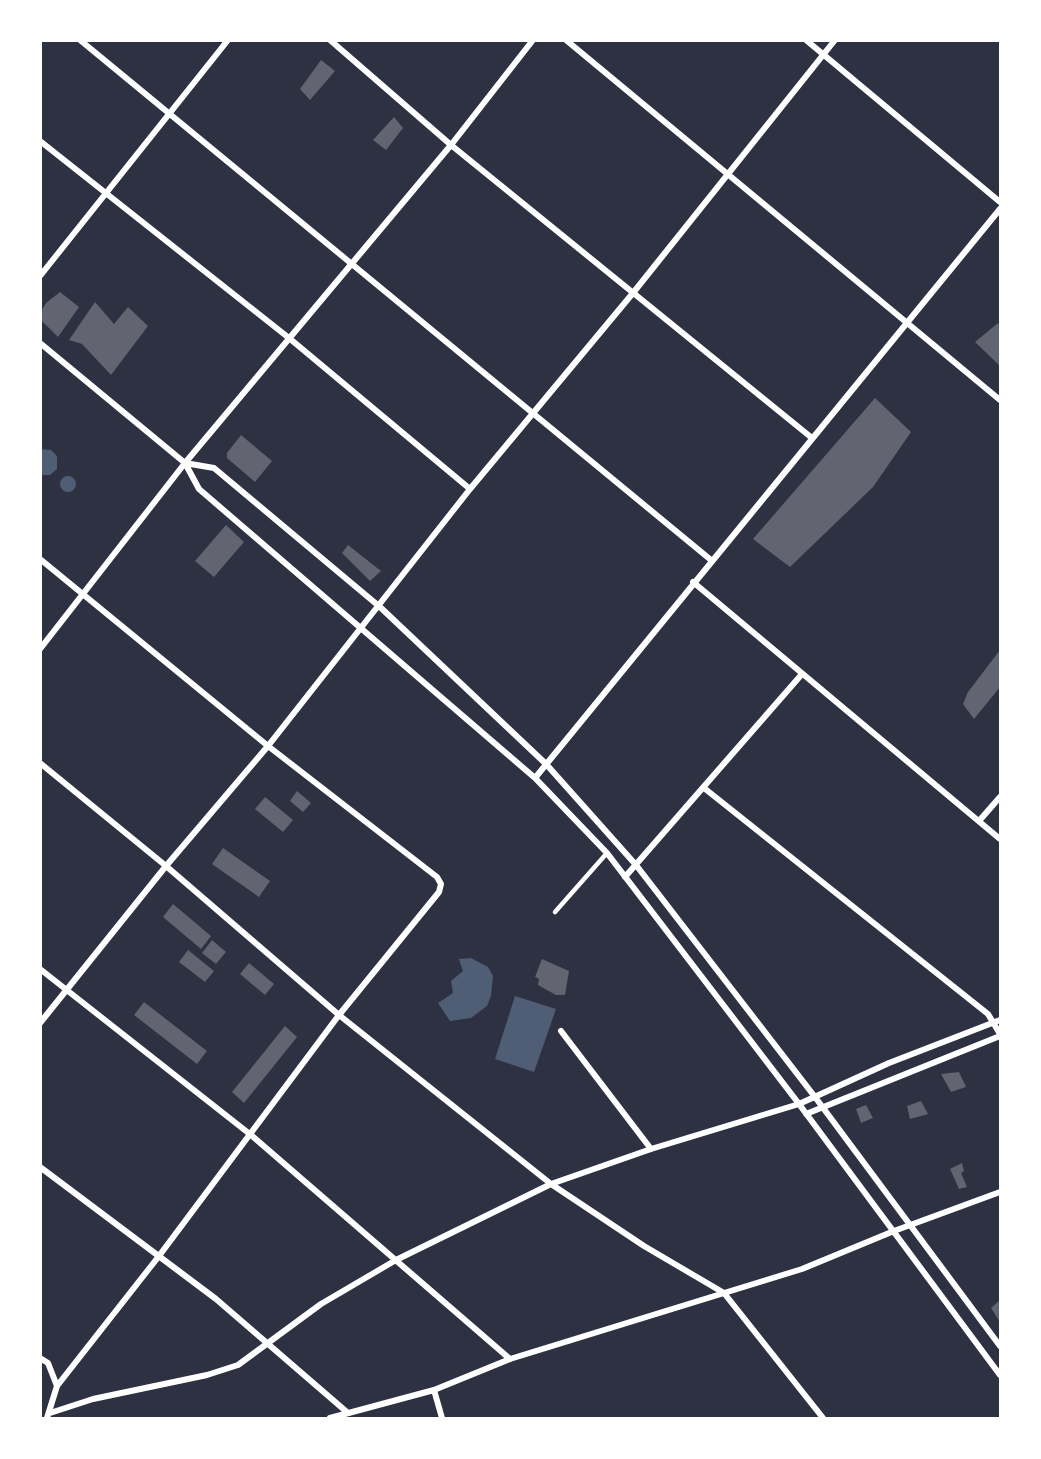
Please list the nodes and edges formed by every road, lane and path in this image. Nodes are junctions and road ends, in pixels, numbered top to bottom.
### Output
1 (80, 40) edge
2 (228, 40) edge
3 (330, 40) edge
4 (533, 40) edge
5 (566, 40) edge
6 (806, 40) edge
7 (835, 40) edge
8 (824, 55) junction
9 (169, 113) junction
10 (40, 141) edge
11 (452, 145) junction
12 (728, 173) junction
13 (106, 194) junction
14 (1000, 202) edge
15 (1000, 209) edge
16 (351, 264) junction
17 (40, 276) edge
18 (633, 293) junction
19 (909, 321) junction
20 (289, 338) junction
21 (40, 343) edge
22 (999, 397) edge
23 (533, 413) junction
24 (812, 438) junction
25 (185, 463) junction
26 (470, 489) junction
27 (40, 559) edge
28 (711, 560) junction
29 (693, 582) junction
30 (84, 594) junction
31 (380, 607) junction
32 (359, 629) junction
33 (40, 649) edge
34 (802, 674) junction
35 (268, 746) junction
36 (40, 763) edge
37 (546, 764) junction
38 (535, 778) junction
39 (704, 788) junction
40 (1000, 797) edge
41 (979, 821) junction
42 (1000, 839) edge
43 (607, 853) junction
44 (636, 865) junction
45 (166, 866) junction
46 (625, 877) junction
47 (555, 912) dead end
48 (40, 969) edge
49 (67, 990) junction
50 (339, 1015) junction
51 (997, 1021) edge
52 (40, 1023) edge
53 (561, 1030) dead end
54 (1000, 1035) edge
55 (815, 1097) junction
56 (799, 1104) junction
57 (823, 1108) junction
58 (806, 1114) junction
59 (250, 1135) junction
60 (651, 1149) junction
61 (40, 1167) edge
62 (551, 1184) junction
63 (1000, 1192) edge
64 (910, 1225) junction
65 (894, 1231) junction
66 (159, 1256) junction
67 (396, 1260) junction
68 (724, 1293) junction
69 (267, 1343) junction
70 (1000, 1346) edge
71 (40, 1358) edge
72 (510, 1359) junction
73 (1000, 1375) edge
74 (57, 1386) junction
75 (434, 1390) junction
76 (348, 1413) junction
77 (48, 1416) edge
78 (330, 1419) edge
79 (442, 1419) edge
80 (823, 1419) edge

1 - 9 street
2 - 9 street
3 - 11 street
4 - 11 street
5 - 12 street
6 - 8 street
7 - 8 street
8 - 12 street
8 - 14 street
9 - 13 street
9 - 16 street
10 - 13 street
11 - 16 street
11 - 18 street
12 - 18 street
12 - 19 street
13 - 17 street
13 - 20 street
15 - 19 street
16 - 20 street
16 - 23 street
18 - 23 street
18 - 24 street
19 - 22 street
19 - 24 street
20 - 25 street
20 - 26 street
21 - 25 street
23 - 26 street
23 - 28 street
24 - 28 street
25 - 30 street
25 - 31 street
25 - 32 street
26 - 31 street
27 - 30 street
28 - 29 street
29 - 34 street
29 - 37 street
30 - 33 street
30 - 35 street
31 - 32 street
31 - 37 street
32 - 35 street
32 - 38 street
34 - 39 street
34 - 41 street
35 - 45 street
35 - 50 street
36 - 45 street
37 - 38 street
37 - 44 street
38 - 43 street
39 - 44 street
39 - 51 street
40 - 41 street
41 - 42 street
43 - 46 street
43 - 47 lane
44 - 46 street
44 - 55 street
45 - 49 street
45 - 50 street
46 - 56 street
48 - 49 street
49 - 52 street
49 - 59 street
50 - 59 street
50 - 62 street
51 - 54 street
51 - 55 street
53 - 60 street
54 - 57 street
55 - 56 street
55 - 57 street
56 - 58 street
56 - 60 street
57 - 58 street
57 - 64 street
58 - 65 street
59 - 66 street
59 - 67 street
60 - 62 street
61 - 66 street
62 - 67 street
62 - 68 street
63 - 64 street
64 - 65 street
64 - 70 street
65 - 68 street
65 - 73 street
66 - 69 street
66 - 74 street
67 - 69 street
67 - 72 street
68 - 72 street
68 - 80 street
69 - 76 street
69 - 77 street
71 - 74 street
72 - 75 street
74 - 77 street
75 - 76 street
75 - 79 street
76 - 78 street

